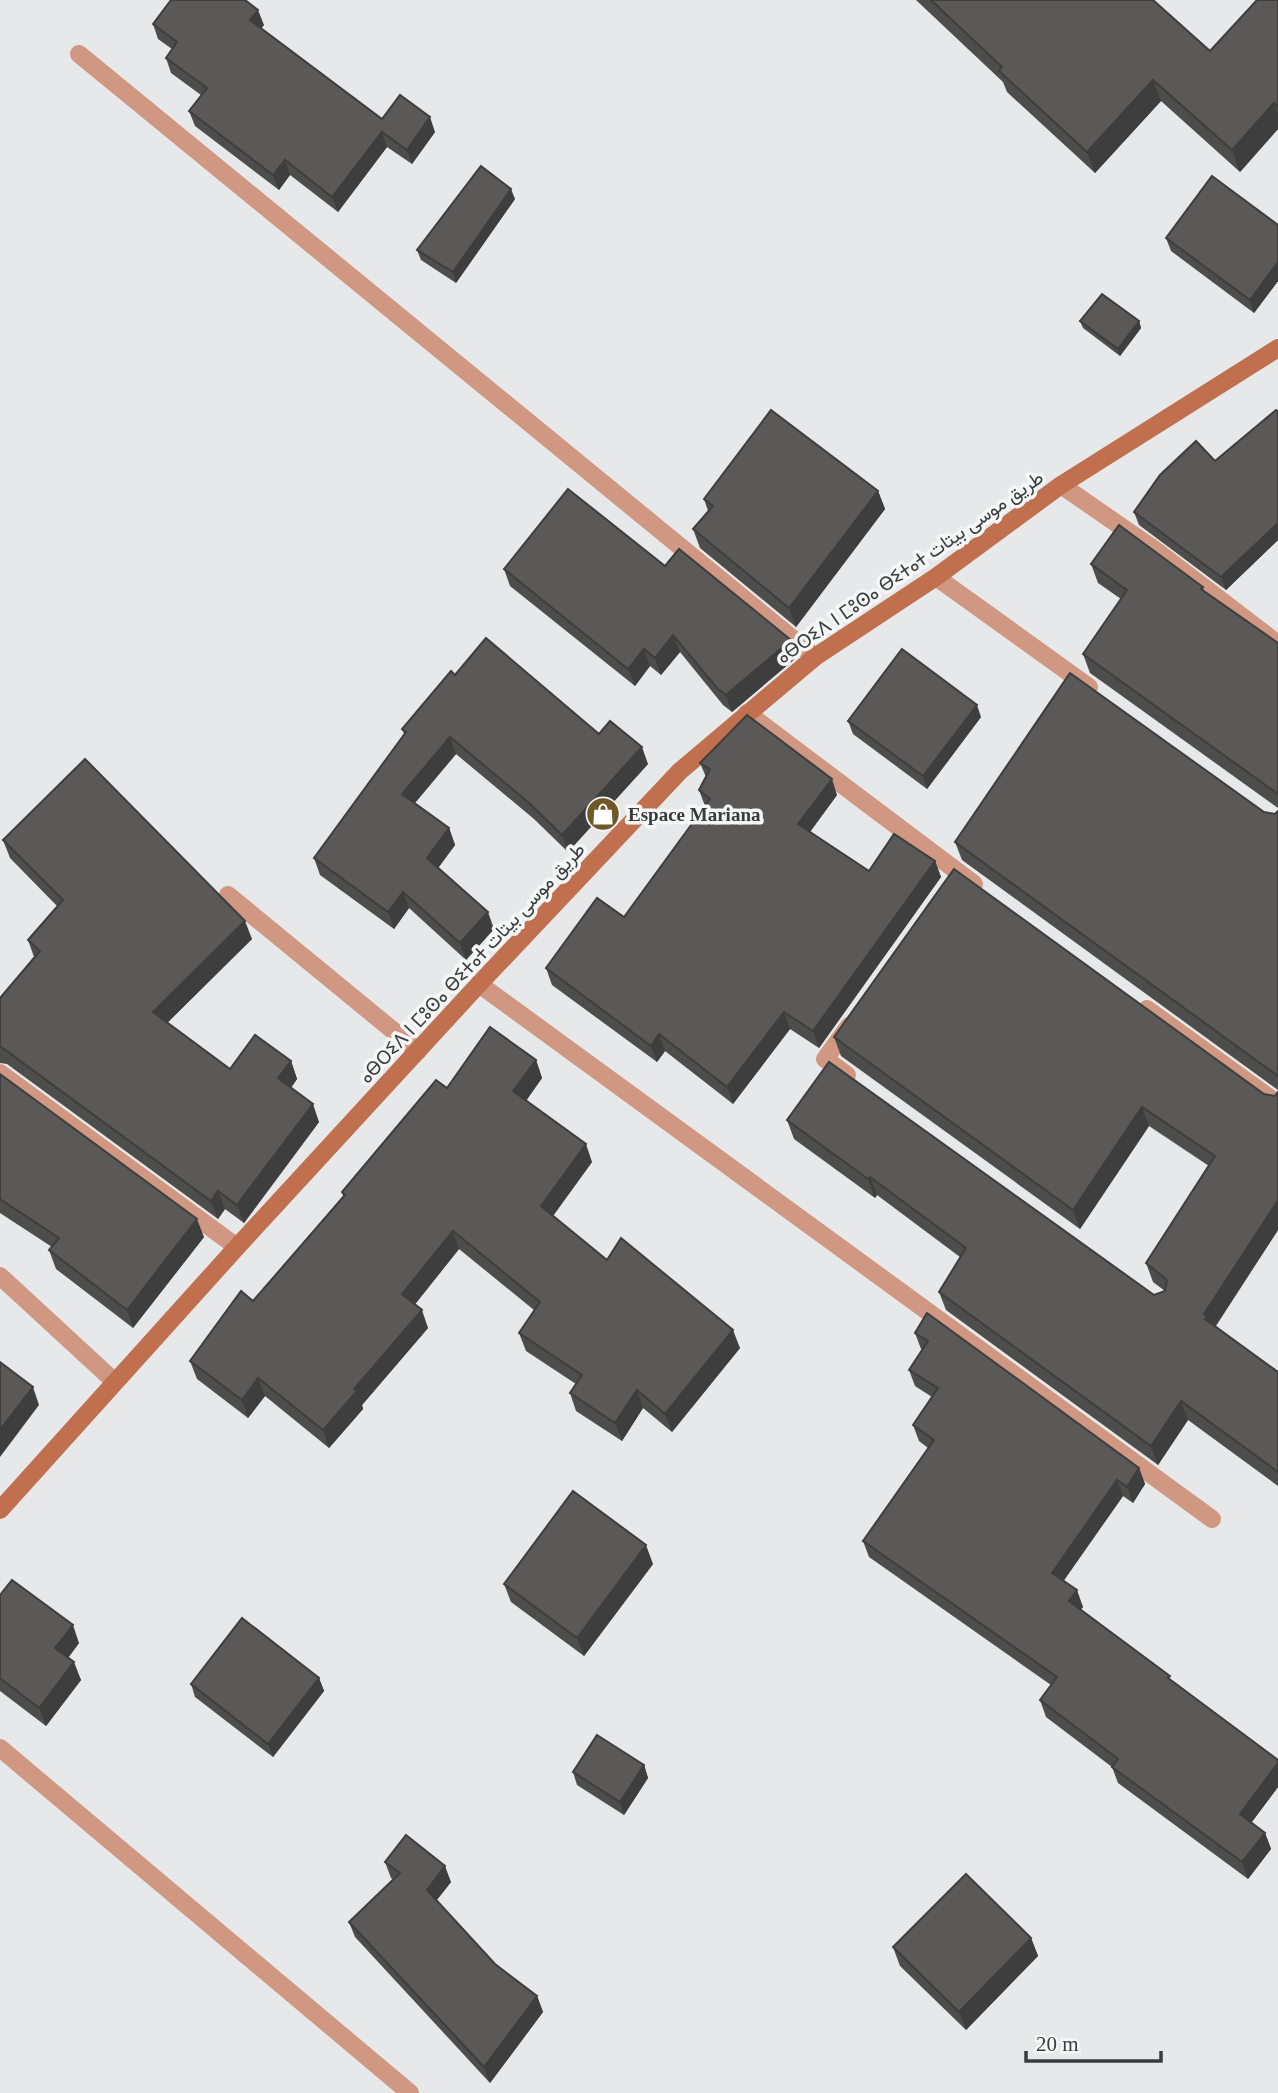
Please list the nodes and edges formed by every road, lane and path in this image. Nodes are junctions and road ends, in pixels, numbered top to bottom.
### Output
1 (79, 54) dead end
2 (1278, 348) edge
3 (1061, 485) junction
4 (936, 577) junction
5 (1278, 644) edge
6 (815, 657) junction
7 (1101, 696) edge
8 (747, 713) junction
9 (228, 895) dead end
10 (991, 896) edge
11 (480, 984) junction
12 (1135, 1000) edge
13 (857, 1015) edge
14 (418, 1051) junction
15 (0, 1073) edge
16 (859, 1084) edge
17 (1278, 1104) edge
18 (237, 1247) junction
19 (0, 1276) edge
20 (115, 1382) junction
21 (0, 1510) edge
22 (1212, 1519) dead end
23 (0, 1748) edge
24 (410, 2093) edge

1 - 6 street
2 - 3 street, ⴰⴱⵔⵉⴷ ⵏ ⵎⵓⵙⴰ ⴱⵉⵜⴰⵜ طريق موسى بيتات
3 - 4 street, ⴰⴱⵔⵉⴷ ⵏ ⵎⵓⵙⴰ ⴱⵉⵜⴰⵜ طريق موسى بيتات
3 - 5 street
4 - 6 street, ⴰⴱⵔⵉⴷ ⵏ ⵎⵓⵙⴰ ⴱⵉⵜⴰⵜ طريق موسى بيتات
4 - 7 street
6 - 8 street, ⴰⴱⵔⵉⴷ ⵏ ⵎⵓⵙⴰ ⴱⵉⵜⴰⵜ طريق موسى بيتات
8 - 10 street
8 - 11 street, ⴰⴱⵔⵉⴷ ⵏ ⵎⵓⵙⴰ ⴱⵉⵜⴰⵜ طريق موسى بيتات
9 - 14 street
11 - 14 street, ⴰⴱⵔⵉⴷ ⵏ ⵎⵓⵙⴰ ⴱⵉⵜⴰⵜ طريق موسى بيتات
11 - 22 street
12 - 17 street
13 - 16 street
14 - 18 street, ⴰⴱⵔⵉⴷ ⵏ ⵎⵓⵙⴰ ⴱⵉⵜⴰⵜ طريق موسى بيتات
15 - 18 street
18 - 20 street, ⴰⴱⵔⵉⴷ ⵏ ⵎⵓⵙⴰ ⴱⵉⵜⴰⵜ طريق موسى بيتات
19 - 20 street
20 - 21 street, ⴰⴱⵔⵉⴷ ⵏ ⵎⵓⵙⴰ ⴱⵉⵜⴰⵜ طريق موسى بيتات
23 - 24 street

